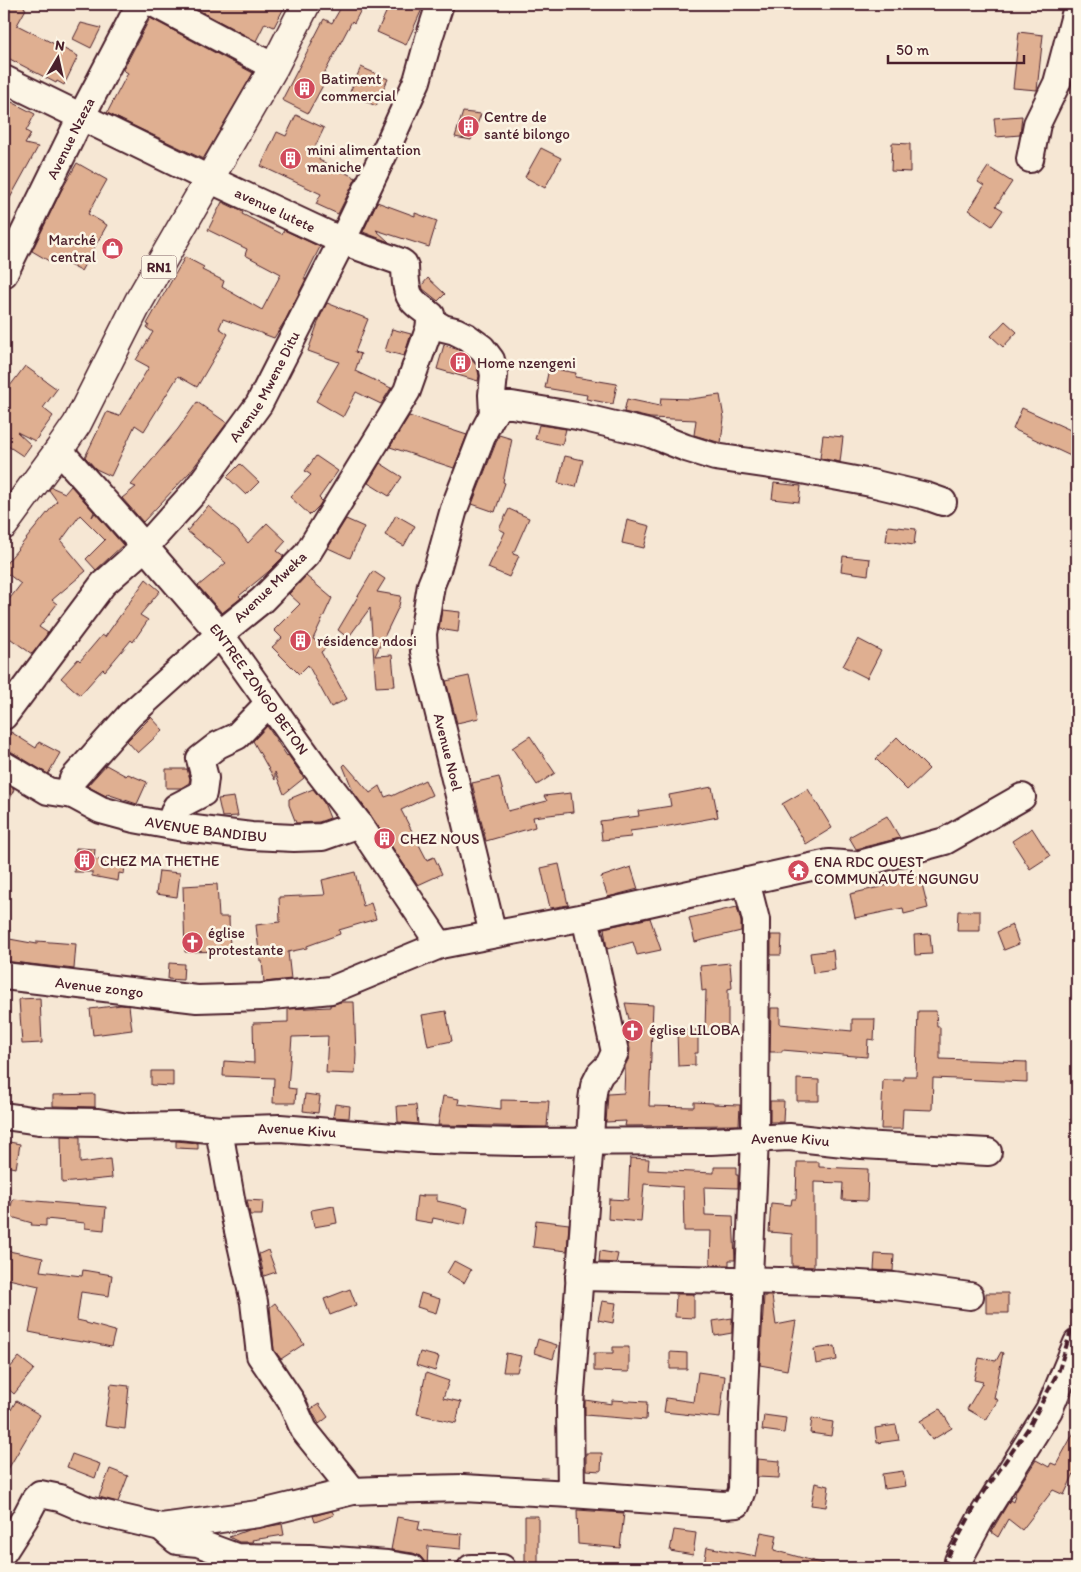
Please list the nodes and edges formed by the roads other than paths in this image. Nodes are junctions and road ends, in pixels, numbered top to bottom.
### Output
1 (140, 4) edge
2 (156, 4) edge
3 (306, 4) edge
4 (440, 4) edge
5 (1077, 7) edge
6 (274, 67) junction
7 (4, 79) edge
8 (81, 117) junction
9 (1030, 159) dead end
10 (209, 180) junction
11 (342, 241) junction
12 (4, 274) edge
13 (430, 325) junction
14 (493, 414) junction
15 (60, 450) junction
16 (944, 502) dead end
17 (4, 526) edge
18 (146, 547) junction
19 (220, 634) junction
20 (266, 699) junction
21 (4, 716) edge
22 (4, 765) edge
23 (73, 787) junction
24 (1022, 797) dead end
25 (359, 824) junction
26 (169, 826) junction
27 (746, 881) junction
28 (584, 917) junction
29 (493, 934) junction
30 (440, 945) junction
31 (4, 976) edge
32 (4, 1116) edge
33 (219, 1130) junction
34 (755, 1138) junction
35 (590, 1141) junction
36 (988, 1152) dead end
37 (579, 1277) junction
38 (750, 1282) junction
39 (970, 1296) dead end
40 (1077, 1343) edge
41 (353, 1490) junction
42 (571, 1494) junction
43 (161, 1527) junction
44 (4, 1551) edge
45 (412, 1568) edge
46 (471, 1568) edge
47 (502, 1568) edge
48 (957, 1568) edge

1 - 8 street, Avenue Nzeza
2 - 6 street
3 - 6 highway, RN1
4 - 11 street, Avenue Mwene Ditu
5 - 9 street
6 - 10 highway, RN1
7 - 8 street, avenue lutete
8 - 10 street, avenue lutete
8 - 12 street, Avenue Nzeza
10 - 11 street, avenue lutete
10 - 15 highway, RN1
11 - 13 street, avenue lutete
11 - 18 street, Avenue Mwene Ditu
13 - 14 street
13 - 19 street, Avenue Mweka
14 - 16 street
14 - 29 street, Avenue Noel
15 - 17 highway, RN1
15 - 18 street, ENTREE ZONGO BETON
18 - 19 street, ENTREE ZONGO BETON
18 - 21 street, Avenue Mwene Ditu
19 - 20 street, ENTREE ZONGO BETON
19 - 23 street, Avenue Mweka
20 - 25 street, ENTREE ZONGO BETON
20 - 26 street
22 - 23 street, AVENUE BANDIBU
23 - 26 street, AVENUE BANDIBU
24 - 27 street, Avenue zongo
25 - 26 street, AVENUE BANDIBU
25 - 30 street, ENTREE ZONGO BETON
27 - 28 street, Avenue zongo
27 - 34 street
28 - 29 street, Avenue zongo
28 - 35 street
29 - 30 street, Avenue zongo
30 - 31 street, Avenue zongo
32 - 33 street, Avenue Kivu
33 - 35 street, Avenue Kivu
33 - 41 street
34 - 35 street, Avenue Kivu
34 - 36 street, Avenue Kivu
34 - 38 street
35 - 37 street
37 - 38 street
37 - 42 street
38 - 39 street
38 - 42 street
40 - 48 street
41 - 42 street
41 - 43 street
43 - 44 street
43 - 45 street
46 - 47 street

